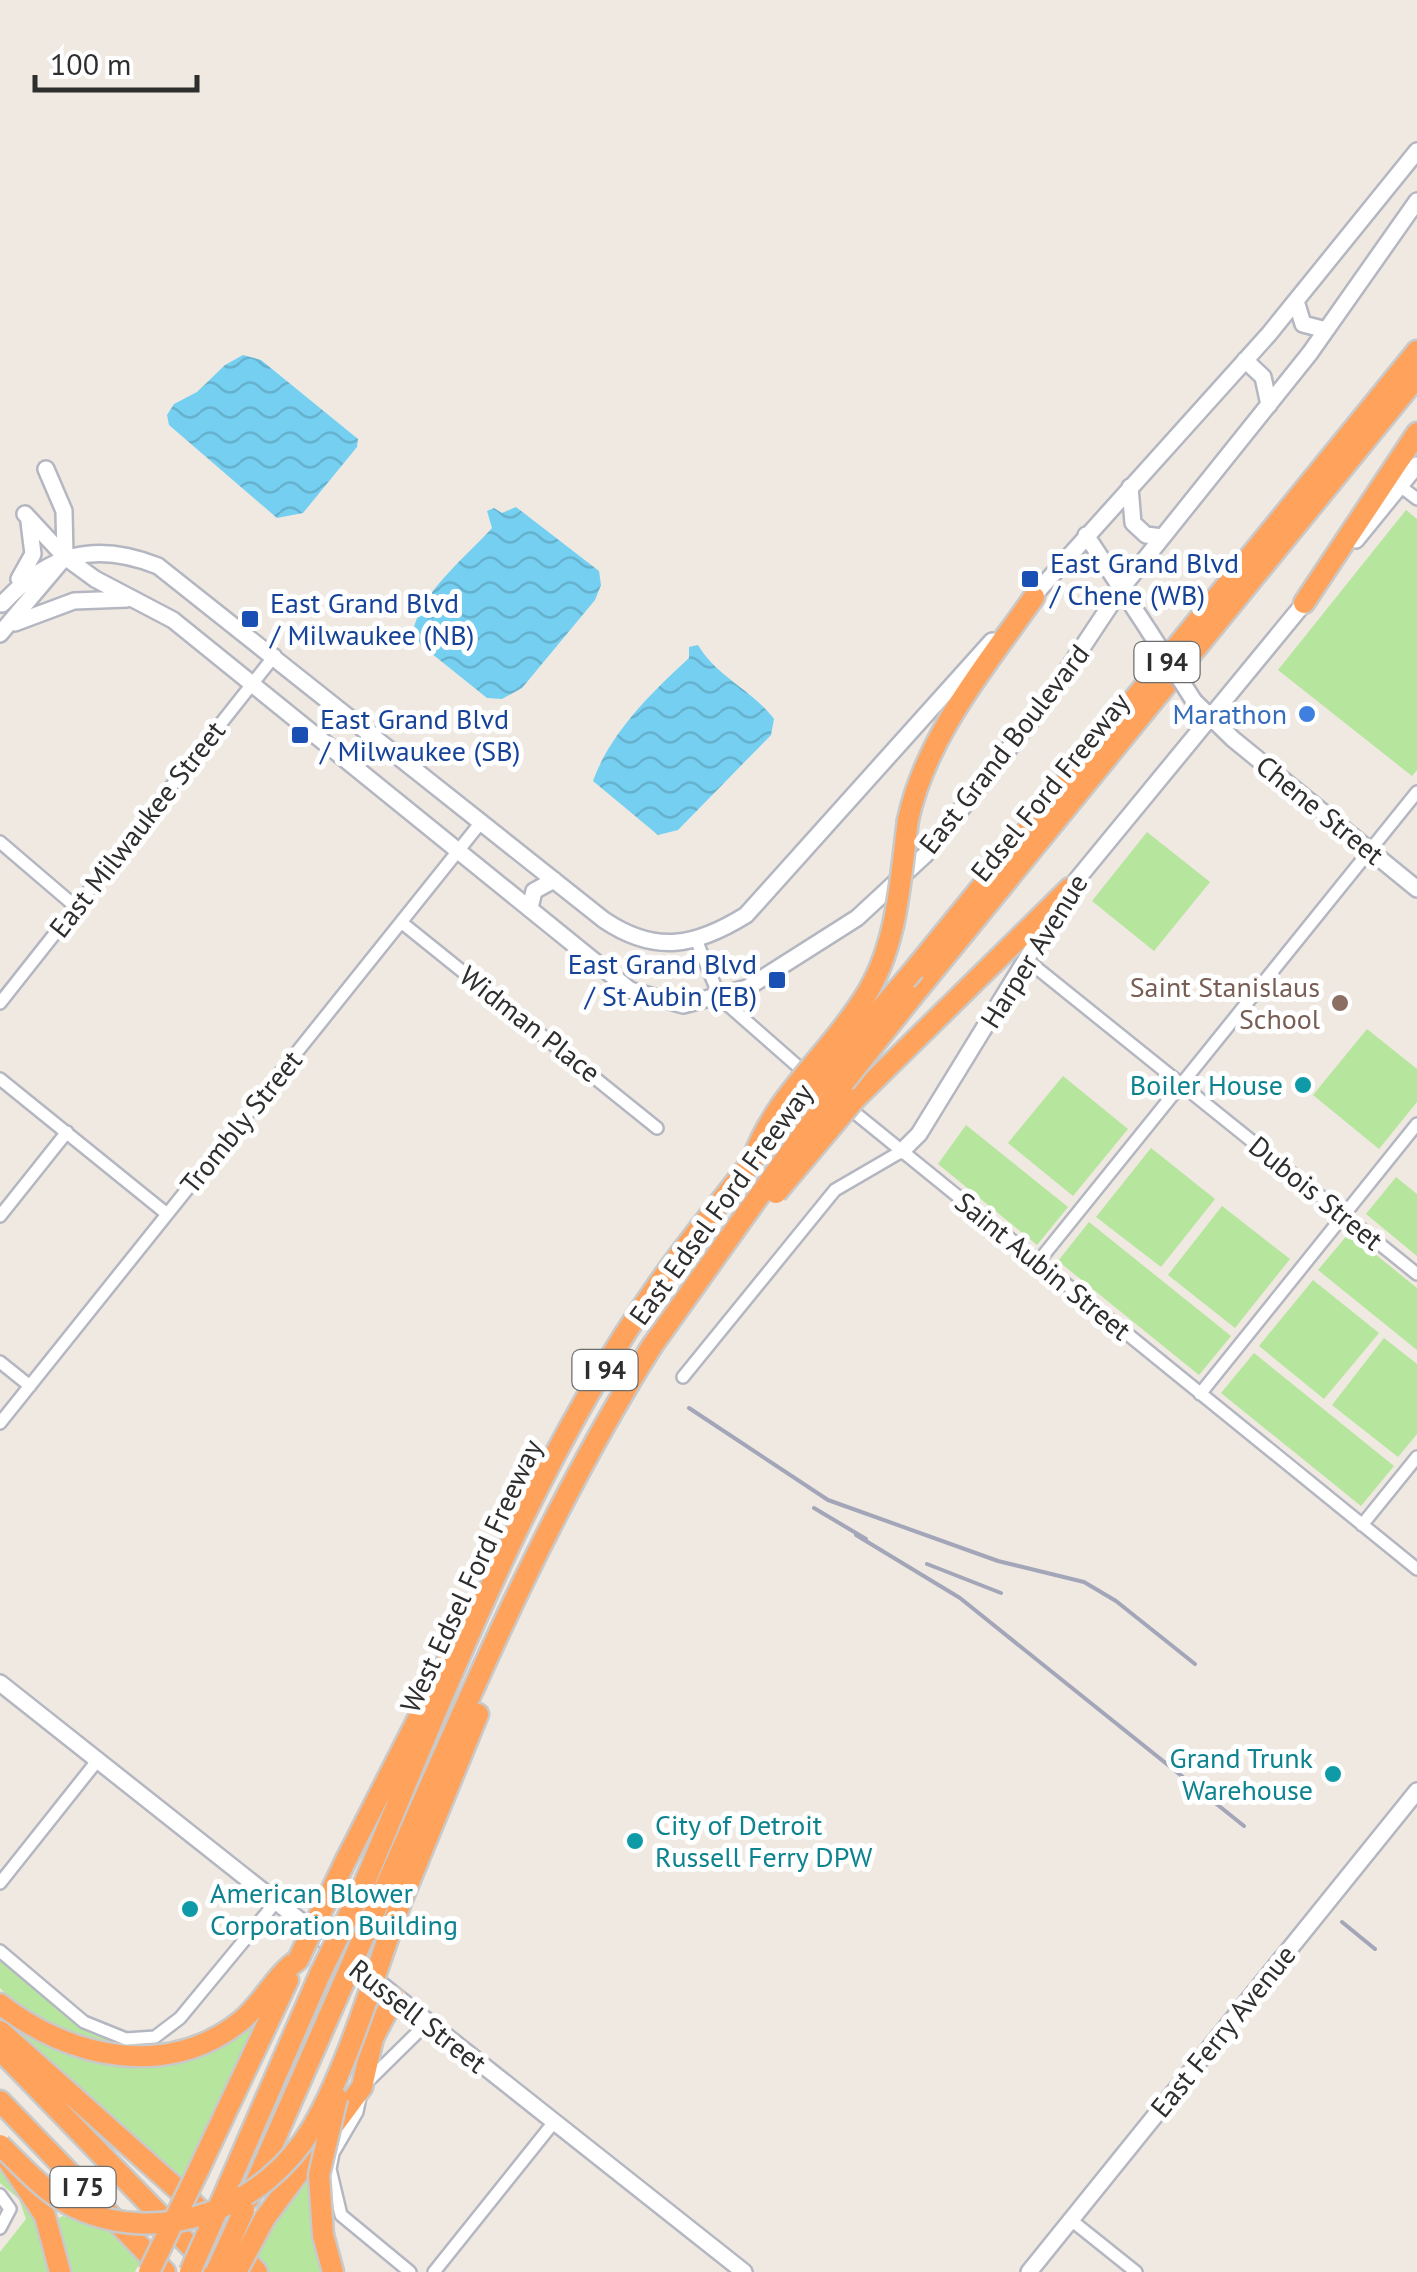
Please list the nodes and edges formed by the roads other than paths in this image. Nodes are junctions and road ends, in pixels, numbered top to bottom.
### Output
1 (1417, 151) edge
2 (1417, 202) edge
3 (1296, 301) junction
4 (1326, 330) junction
5 (1417, 351) edge
6 (1245, 360) junction
7 (1417, 377) edge
8 (1269, 405) junction
9 (1417, 433) edge
10 (1417, 465) edge
11 (46, 469) dead end
12 (1130, 486) junction
13 (1400, 486) junction
14 (1417, 500) edge
15 (1086, 535) junction
16 (1162, 538) junction
17 (64, 557) junction
18 (1121, 589) junction
19 (1034, 597) junction
20 (132, 600) junction
21 (1304, 603) junction
22 (1, 606) edge
23 (0, 634) edge
24 (275, 655) junction
25 (252, 684) junction
26 (1209, 719) junction
27 (374, 735) junction
28 (344, 758) junction
29 (1417, 792) edge
30 (482, 822) junction
31 (0, 842) edge
32 (459, 850) junction
33 (1370, 850) junction
34 (554, 880) junction
35 (1070, 888) junction
36 (1417, 888) edge
37 (76, 907) junction
38 (530, 908) junction
39 (401, 922) junction
40 (697, 942) junction
41 (1028, 962) junction
42 (914, 970) joint
43 (912, 997) joint
44 (720, 998) junction
45 (0, 1002) edge
46 (0, 1079) edge
47 (1181, 1084) junction
48 (1417, 1124) edge
49 (657, 1128) dead end
50 (66, 1132) junction
51 (902, 1152) junction
52 (752, 1161) junction
53 (167, 1214) junction
54 (1344, 1215) junction
55 (0, 1216) edge
56 (1038, 1262) junction
57 (1417, 1274) edge
58 (652, 1346) junction
59 (0, 1362) edge
60 (682, 1377) dead end
61 (30, 1386) junction
62 (1200, 1394) junction
63 (0, 1423) edge
64 (1417, 1457) edge
65 (1362, 1525) junction
66 (1417, 1569) edge
67 (465, 1643) junction
68 (0, 1683) edge
69 (97, 1761) junction
70 (1417, 1791) edge
71 (0, 1883) edge
72 (391, 1900) junction
73 (275, 1903) junction
74 (0, 1952) edge
75 (394, 1998) junction
76 (270, 2002) junction
77 (0, 2004) edge
78 (361, 2009) junction
79 (427, 2023) junction
80 (0, 2031) edge
81 (0, 2050) edge
82 (362, 2087) junction
83 (0, 2101) edge
84 (554, 2122) junction
85 (0, 2147) edge
86 (0, 2194) edge
87 (1072, 2220) junction
88 (0, 2228) edge
89 (60, 2272) edge
90 (149, 2272) edge
91 (165, 2272) edge
92 (190, 2272) edge
93 (216, 2272) edge
94 (236, 2272) edge
95 (256, 2272) edge
96 (333, 2272) edge
97 (410, 2272) edge
98 (434, 2272) edge
99 (744, 2272) edge
100 (1029, 2272) edge
101 (1136, 2272) edge

1 - 3 main road
2 - 4 main road, East Grand Boulevard
3 - 4 main road
3 - 6 main road
4 - 8 main road, East Grand Boulevard
5 - 42 highway, Edsel Ford Freeway / I 94
6 - 8 main road
6 - 12 main road
7 - 43 highway, Edsel Ford Freeway / I 94
8 - 16 main road, East Grand Boulevard
9 - 21 highway
10 - 13 main road, Harper Avenue
11 - 17 main road
12 - 15 main road
12 - 16 main road
13 - 14 street
13 - 21 main road, Harper Avenue
15 - 18 main road, Chene Street
15 - 19 main road
16 - 18 main road, East Grand Boulevard
17 - 20 main road, East Grand Boulevard
17 - 22 main road
17 - 22 main road, East Grand Boulevard
17 - 23 main road
17 - 24 main road
18 - 26 main road, Chene Street, bridge
18 - 44 main road, East Grand Boulevard
19 - 40 main road
19 - 52 highway, bridge
20 - 23 main road
20 - 25 main road, East Grand Boulevard
21 - 26 main road, Harper Avenue
24 - 25 street, East Milwaukee Street
24 - 27 main road
25 - 28 main road, East Grand Boulevard
25 - 37 street, East Milwaukee Street
26 - 33 main road, Chene Street
26 - 35 main road, Harper Avenue
27 - 28 main road
27 - 30 main road
28 - 32 main road, East Grand Boulevard
29 - 33 street
30 - 32 street, Trombly Street
30 - 34 main road
31 - 37 street
32 - 38 main road, East Grand Boulevard
32 - 39 street, Trombly Street
33 - 36 main road, Chene Street
33 - 47 street
34 - 38 main road
34 - 40 main road
35 - 41 main road, Harper Avenue
35 - 58 highway, bridge
37 - 45 street, East Milwaukee Street
38 - 44 main road, East Grand Boulevard
39 - 49 street, Widman Place
39 - 53 street, Trombly Street
40 - 44 street, Saint Aubin Street
41 - 47 street, Dubois Street
41 - 51 main road, Harper Avenue
42 - 52 highway, West Edsel Ford Freeway / I 94, bridge
43 - 58 highway, East Edsel Ford Freeway / I 94, bridge
44 - 51 street, Saint Aubin Street
46 - 50 street
47 - 54 street, Dubois Street
47 - 56 street
48 - 54 street
50 - 53 street
50 - 55 street
51 - 56 street, Saint Aubin Street
51 - 60 street, Harper Avenue
52 - 67 highway, West Edsel Ford Freeway / I 94
53 - 61 street, Trombly Street
54 - 57 street, Dubois Street
54 - 62 street
56 - 62 street, Saint Aubin Street
58 - 72 highway, East Edsel Ford Freeway / I 94
59 - 61 street
61 - 63 street, Trombly Street
62 - 65 street, Saint Aubin Street
64 - 65 street
65 - 66 street, Saint Aubin Street
67 - 76 highway, bridge
67 - 92 highway, West Edsel Ford Freeway / I 94, bridge
68 - 69 main road, Russell Street
69 - 71 street
69 - 73 main road, Russell Street
70 - 87 main road, East Ferry Avenue
72 - 78 highway, bridge
72 - 93 highway, bridge
73 - 74 street
73 - 75 main road, Russell Street
75 - 79 main road, Russell Street
75 - 82 highway
76 - 77 highway
76 - 90 highway, bridge
78 - 85 highway, bridge
78 - 96 highway, bridge
79 - 82 street
79 - 84 main road, Russell Street
80 - 95 highway
81 - 93 highway, I 75
82 - 94 highway, bridge
82 - 97 street
83 - 91 highway, I 75
84 - 98 street
84 - 99 main road, Russell Street
85 - 89 highway
86 - 88 street
87 - 100 main road, East Ferry Avenue
87 - 101 street

